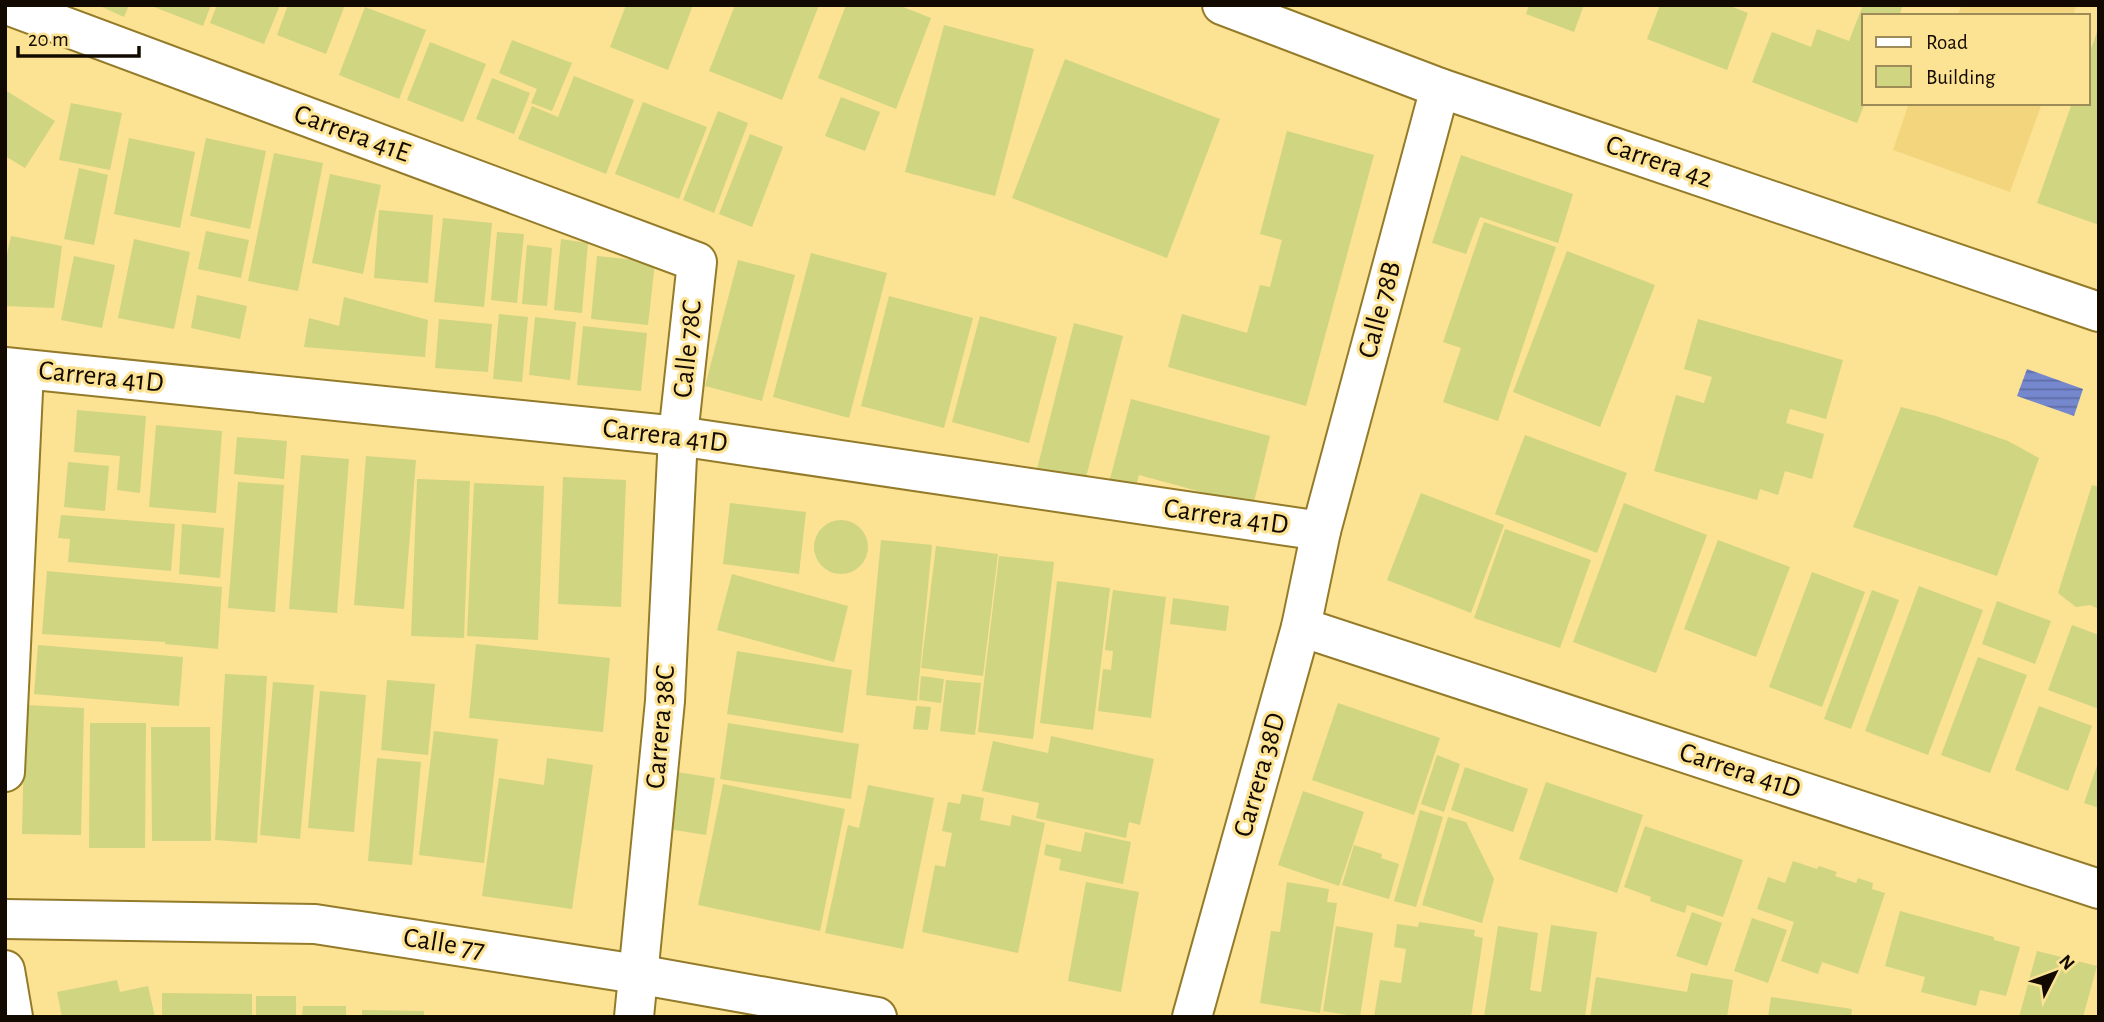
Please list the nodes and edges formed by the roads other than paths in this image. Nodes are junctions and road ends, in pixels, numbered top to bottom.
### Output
1 (8, 5) edge
2 (1222, 5) edge
3 (1440, 88) junction
4 (697, 262) joint
5 (2099, 312) edge
6 (15, 368) edge
7 (678, 436) junction
8 (1321, 531) junction
9 (1301, 627) junction
10 (5, 772) edge
11 (2099, 889) edge
12 (5, 919) edge
13 (5, 970) edge
14 (637, 974) junction
15 (13, 1017) edge
16 (634, 1017) edge
17 (877, 1017) edge
18 (1192, 1017) edge

1 - 4 street, Carrera 41E
2 - 3 street, Carrera 42
3 - 5 street, Carrera 42
3 - 8 street, Calle 78B
4 - 7 street, Calle 78C
6 - 7 street, Carrera 41D
6 - 10 street
7 - 8 street, Carrera 41D
7 - 14 street, Carrera 38C
8 - 9 street, Carrera 38D
9 - 11 street, Carrera 41D
9 - 18 street, Carrera 38D
12 - 14 street, Calle 77
13 - 15 street
14 - 16 street, Carrera 38C
14 - 17 street, Calle 77

